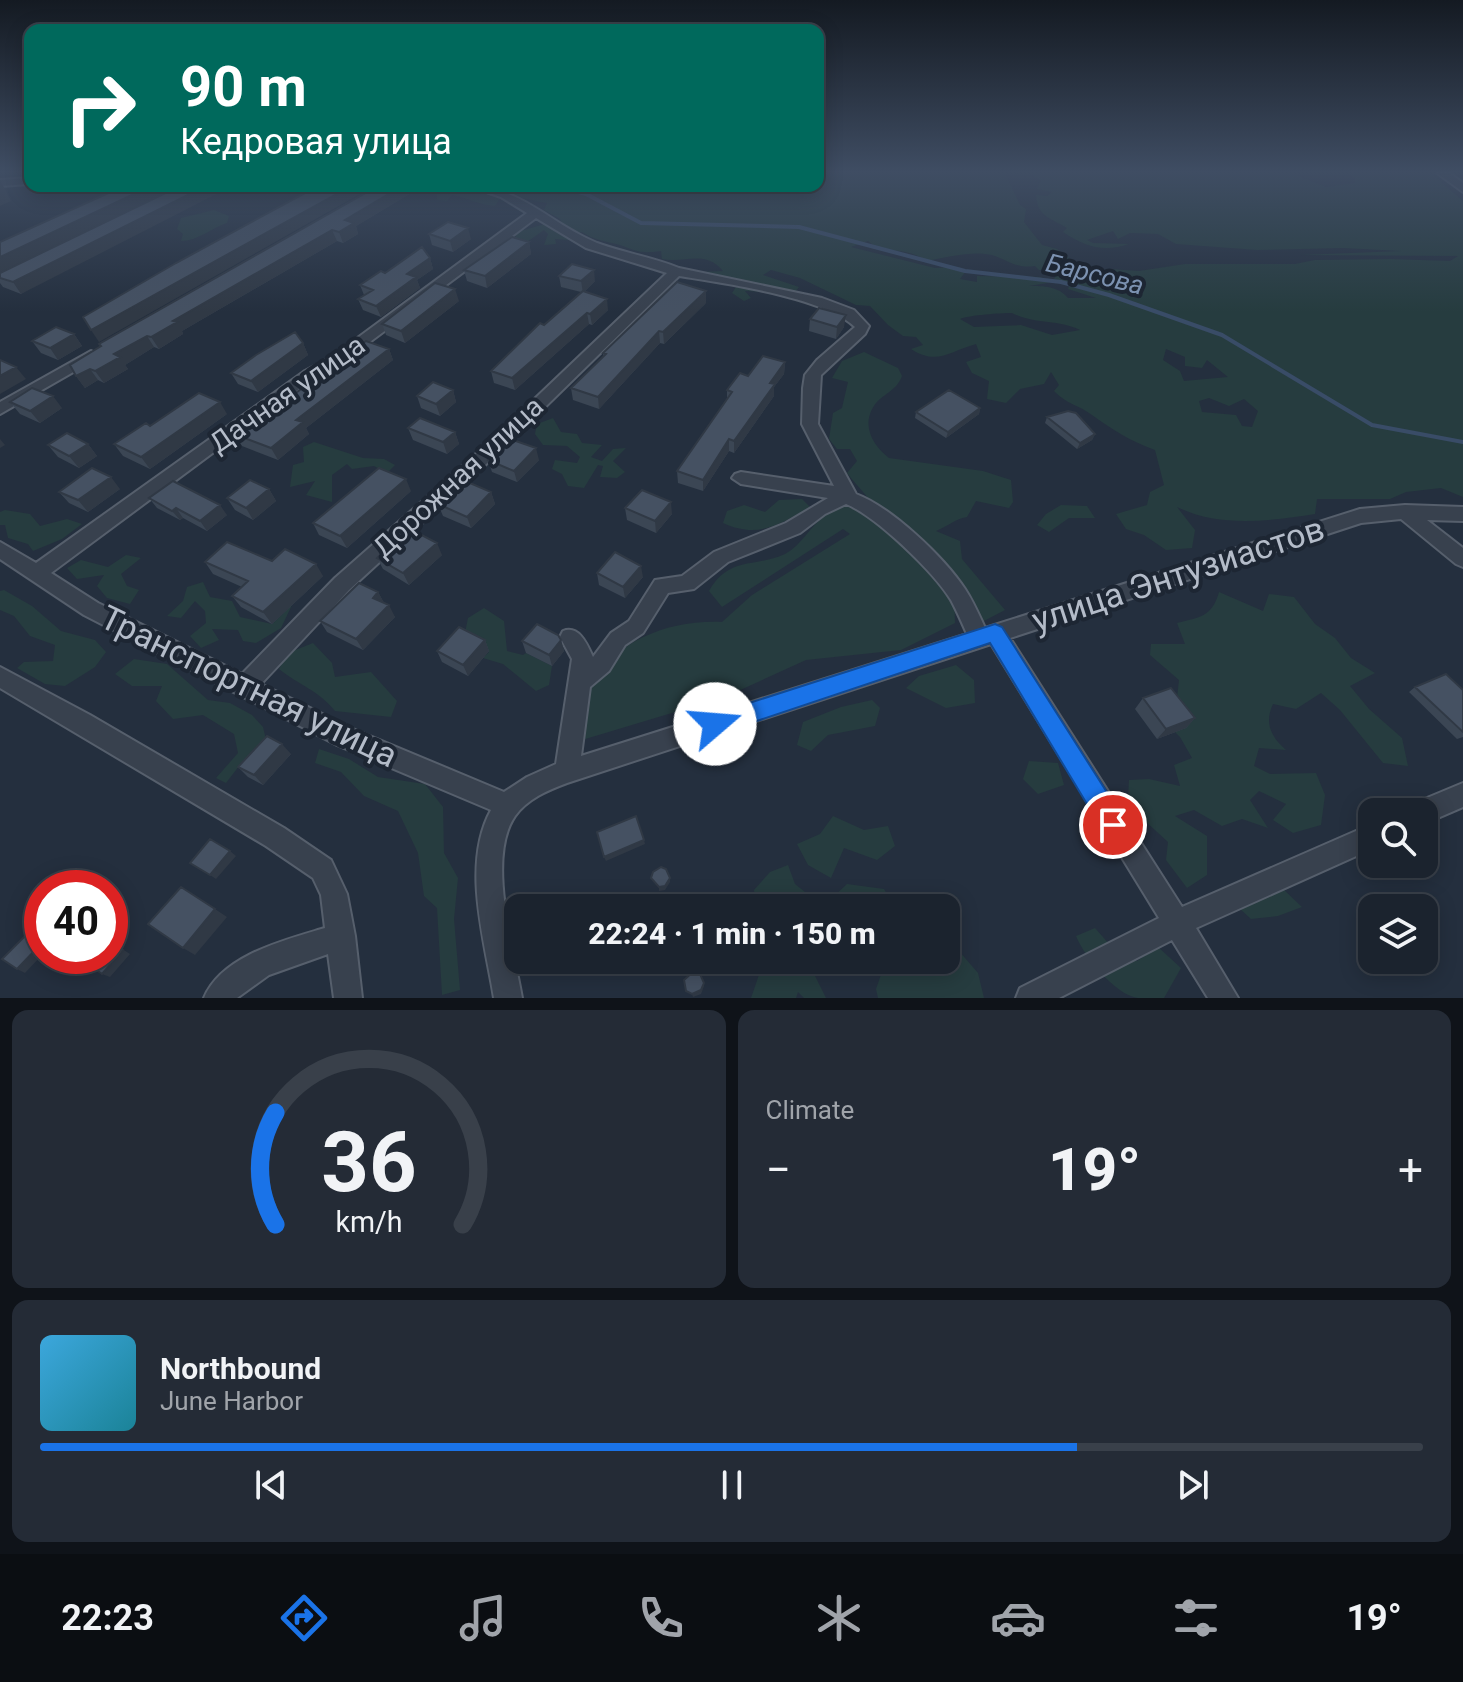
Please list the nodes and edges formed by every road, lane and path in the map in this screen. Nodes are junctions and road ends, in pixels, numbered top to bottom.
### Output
1 (526, 220) edge
2 (547, 220) edge
3 (676, 272) junction
4 (111, 345) edge
5 (0, 409) edge
6 (741, 478) dead end
7 (848, 496) junction
8 (1405, 512) junction
9 (1463, 514) edge
10 (0, 549) edge
11 (1463, 559) edge
12 (36, 573) junction
13 (987, 635) junction
14 (570, 637) dead end
15 (0, 677) edge
16 (580, 682) junction
17 (245, 686) junction
18 (567, 772) junction
19 (1463, 795) edge
20 (507, 805) junction
21 (1438, 806) edge
22 (1358, 842) edge
23 (1175, 924) junction
24 (342, 936) junction
25 (218, 998) edge
26 (348, 998) edge
27 (508, 998) edge
28 (1030, 998) edge
29 (1224, 998) edge

1 - 12 street, Дачная улица
2 - 3 street
3 - 7 street
3 - 17 street, Дорожная улица
4 - 5 street
6 - 7 street
7 - 13 street
7 - 16 street
8 - 9 street, улица Энтузиастов
8 - 11 street
8 - 13 street, улица Энтузиастов
10 - 12 street, Транспортная улица
12 - 17 street, Транспортная улица
13 - 18 street, улица Энтузиастов
13 - 23 street
14 - 16 street
15 - 24 street
16 - 18 street
17 - 20 street, Транспортная улица
18 - 20 street, улица Энтузиастов
19 - 21 street
20 - 27 street
22 - 23 street
23 - 28 street
23 - 29 street
24 - 25 street
24 - 26 street

